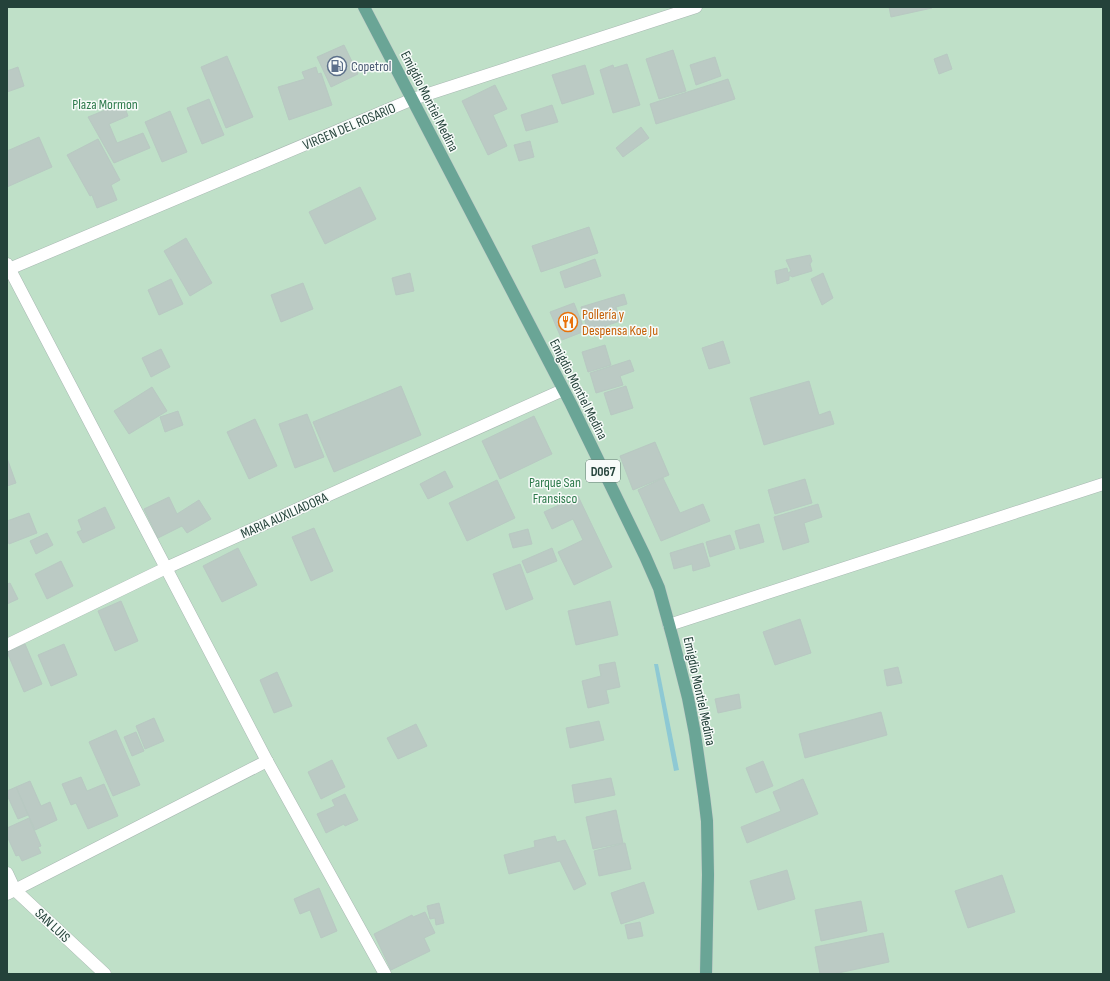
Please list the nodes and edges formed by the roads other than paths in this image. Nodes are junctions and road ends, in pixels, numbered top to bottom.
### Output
1 (364, 7) edge
2 (696, 7) edge
3 (413, 100) junction
4 (8, 267) edge
5 (563, 390) junction
6 (1103, 484) edge
7 (166, 568) junction
8 (670, 624) junction
9 (7, 644) edge
10 (267, 761) junction
11 (7, 873) edge
12 (11, 892) edge
13 (105, 974) edge
14 (385, 974) edge
15 (706, 974) edge

1 - 3 main road, Emigdio Montiel Medina / D067
2 - 3 street, VIRGEN DEL ROSARIO
3 - 4 street, VIRGEN DEL ROSARIO
3 - 5 main road, Emigdio Montiel Medina / D067
4 - 7 street
5 - 7 street, MARIA AUXILIADORA
5 - 8 main road, Emigdio Montiel Medina / D067
6 - 8 street
7 - 9 street, MARIA AUXILIADORA
7 - 10 street
8 - 15 main road, Emigdio Montiel Medina / D067
10 - 12 street
10 - 14 street
11 - 12 street, SAN LUIS
12 - 13 street, SAN LUIS

